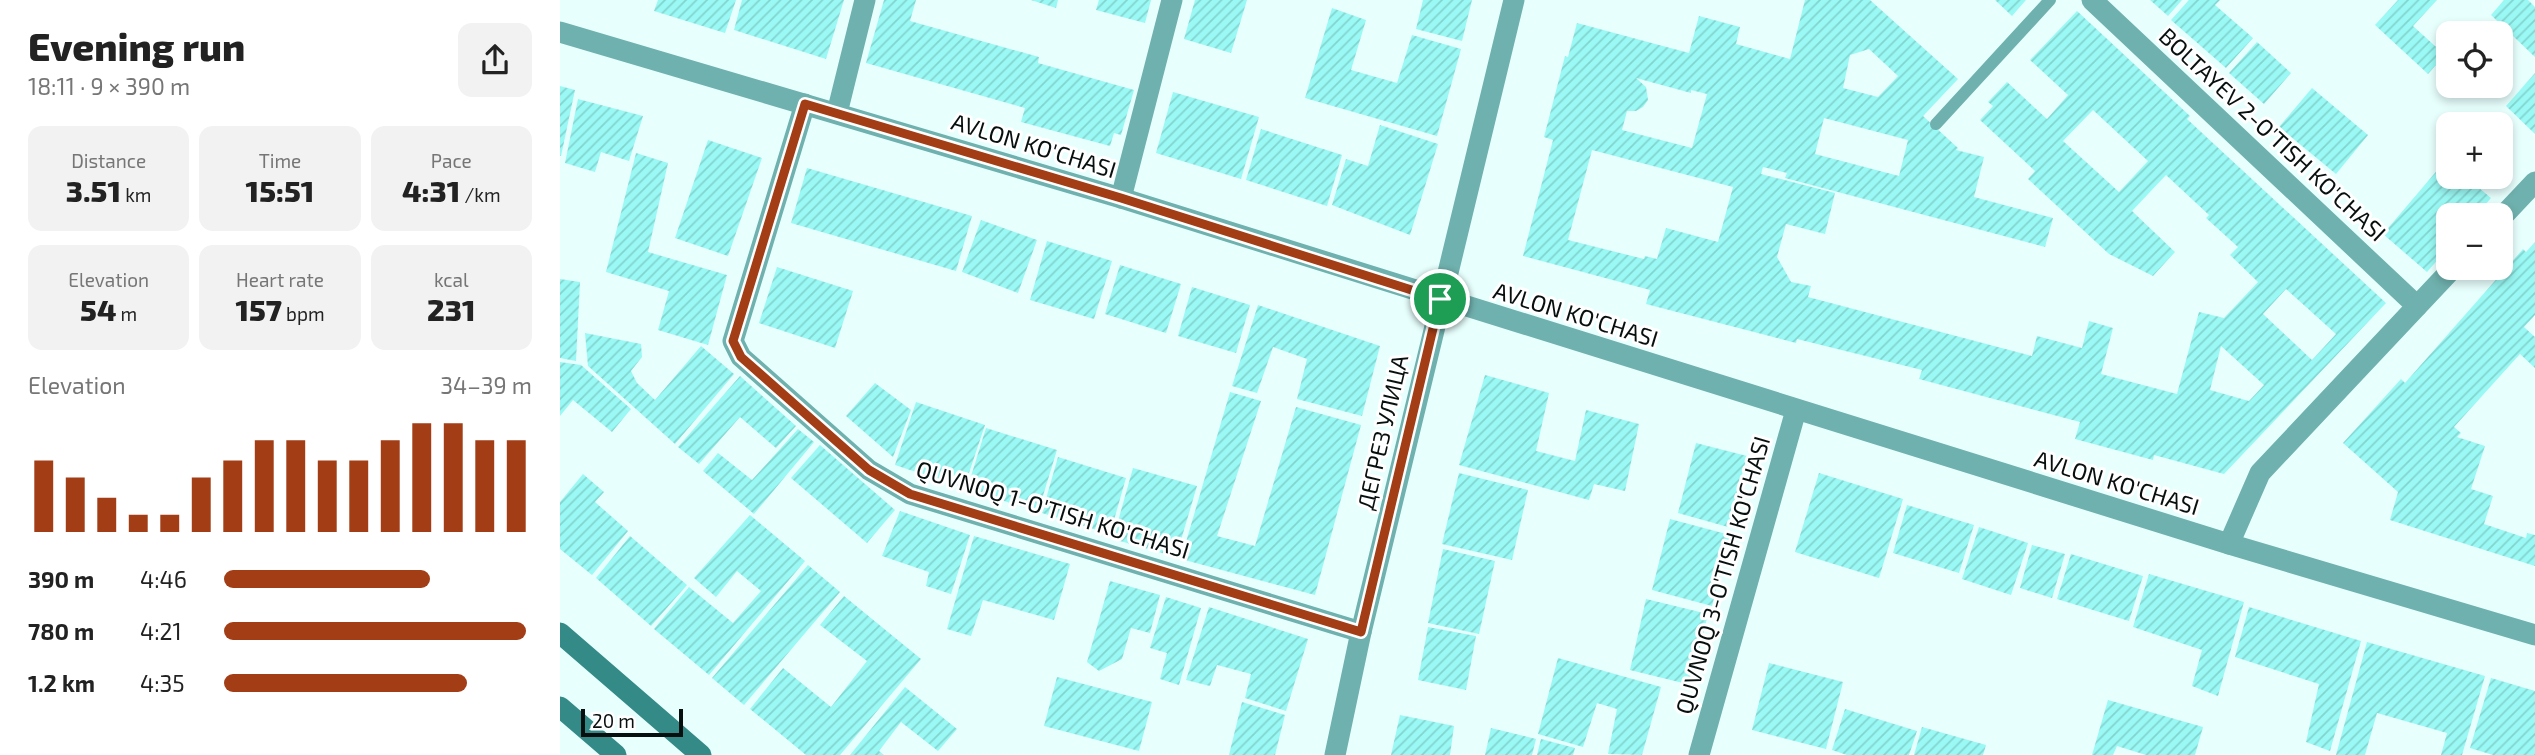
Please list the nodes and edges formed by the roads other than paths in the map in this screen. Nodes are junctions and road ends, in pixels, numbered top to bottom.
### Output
1 (865, 0) edge
2 (1172, 0) edge
3 (1514, 0) edge
4 (2050, 0) edge
5 (2092, 0) edge
6 (560, 32) edge
7 (805, 104) junction
8 (837, 113) junction
9 (1936, 124) dead end
10 (2535, 182) edge
11 (1121, 198) junction
12 (2513, 205) edge
13 (2442, 280) edge
14 (1440, 299) junction
15 (2417, 306) junction
16 (1796, 410) junction
17 (2229, 544) junction
18 (1361, 632) junction
19 (560, 633) edge
20 (2535, 635) edge
21 (560, 707) edge
22 (616, 755) edge
23 (701, 755) edge
24 (1335, 755) edge
25 (1700, 755) edge

1 - 8 street
2 - 11 street
3 - 14 street, ДЕГРЕЗ УЛИЦА
4 - 9 lane
5 - 15 street, BOLTAYEV 2-O'TISH KO'CHASI
6 - 7 street, AVLON KO'CHASI
7 - 8 street, AVLON KO'CHASI
7 - 18 street, QUVNOQ 1-O'TISH KO'CHASI
8 - 11 street, AVLON KO'CHASI
10 - 12 street
11 - 14 street, AVLON KO'CHASI
13 - 15 street
14 - 16 street, AVLON KO'CHASI
14 - 18 street, ДЕГРЕЗ УЛИЦА
15 - 17 street
16 - 17 street, AVLON KO'CHASI
16 - 25 street, QUVNOQ 3-O'TISH KO'CHASI
17 - 20 street, AVLON KO'CHASI
18 - 24 street, ДЕГРЕЗ УЛИЦА
19 - 23 main road
21 - 22 main road

